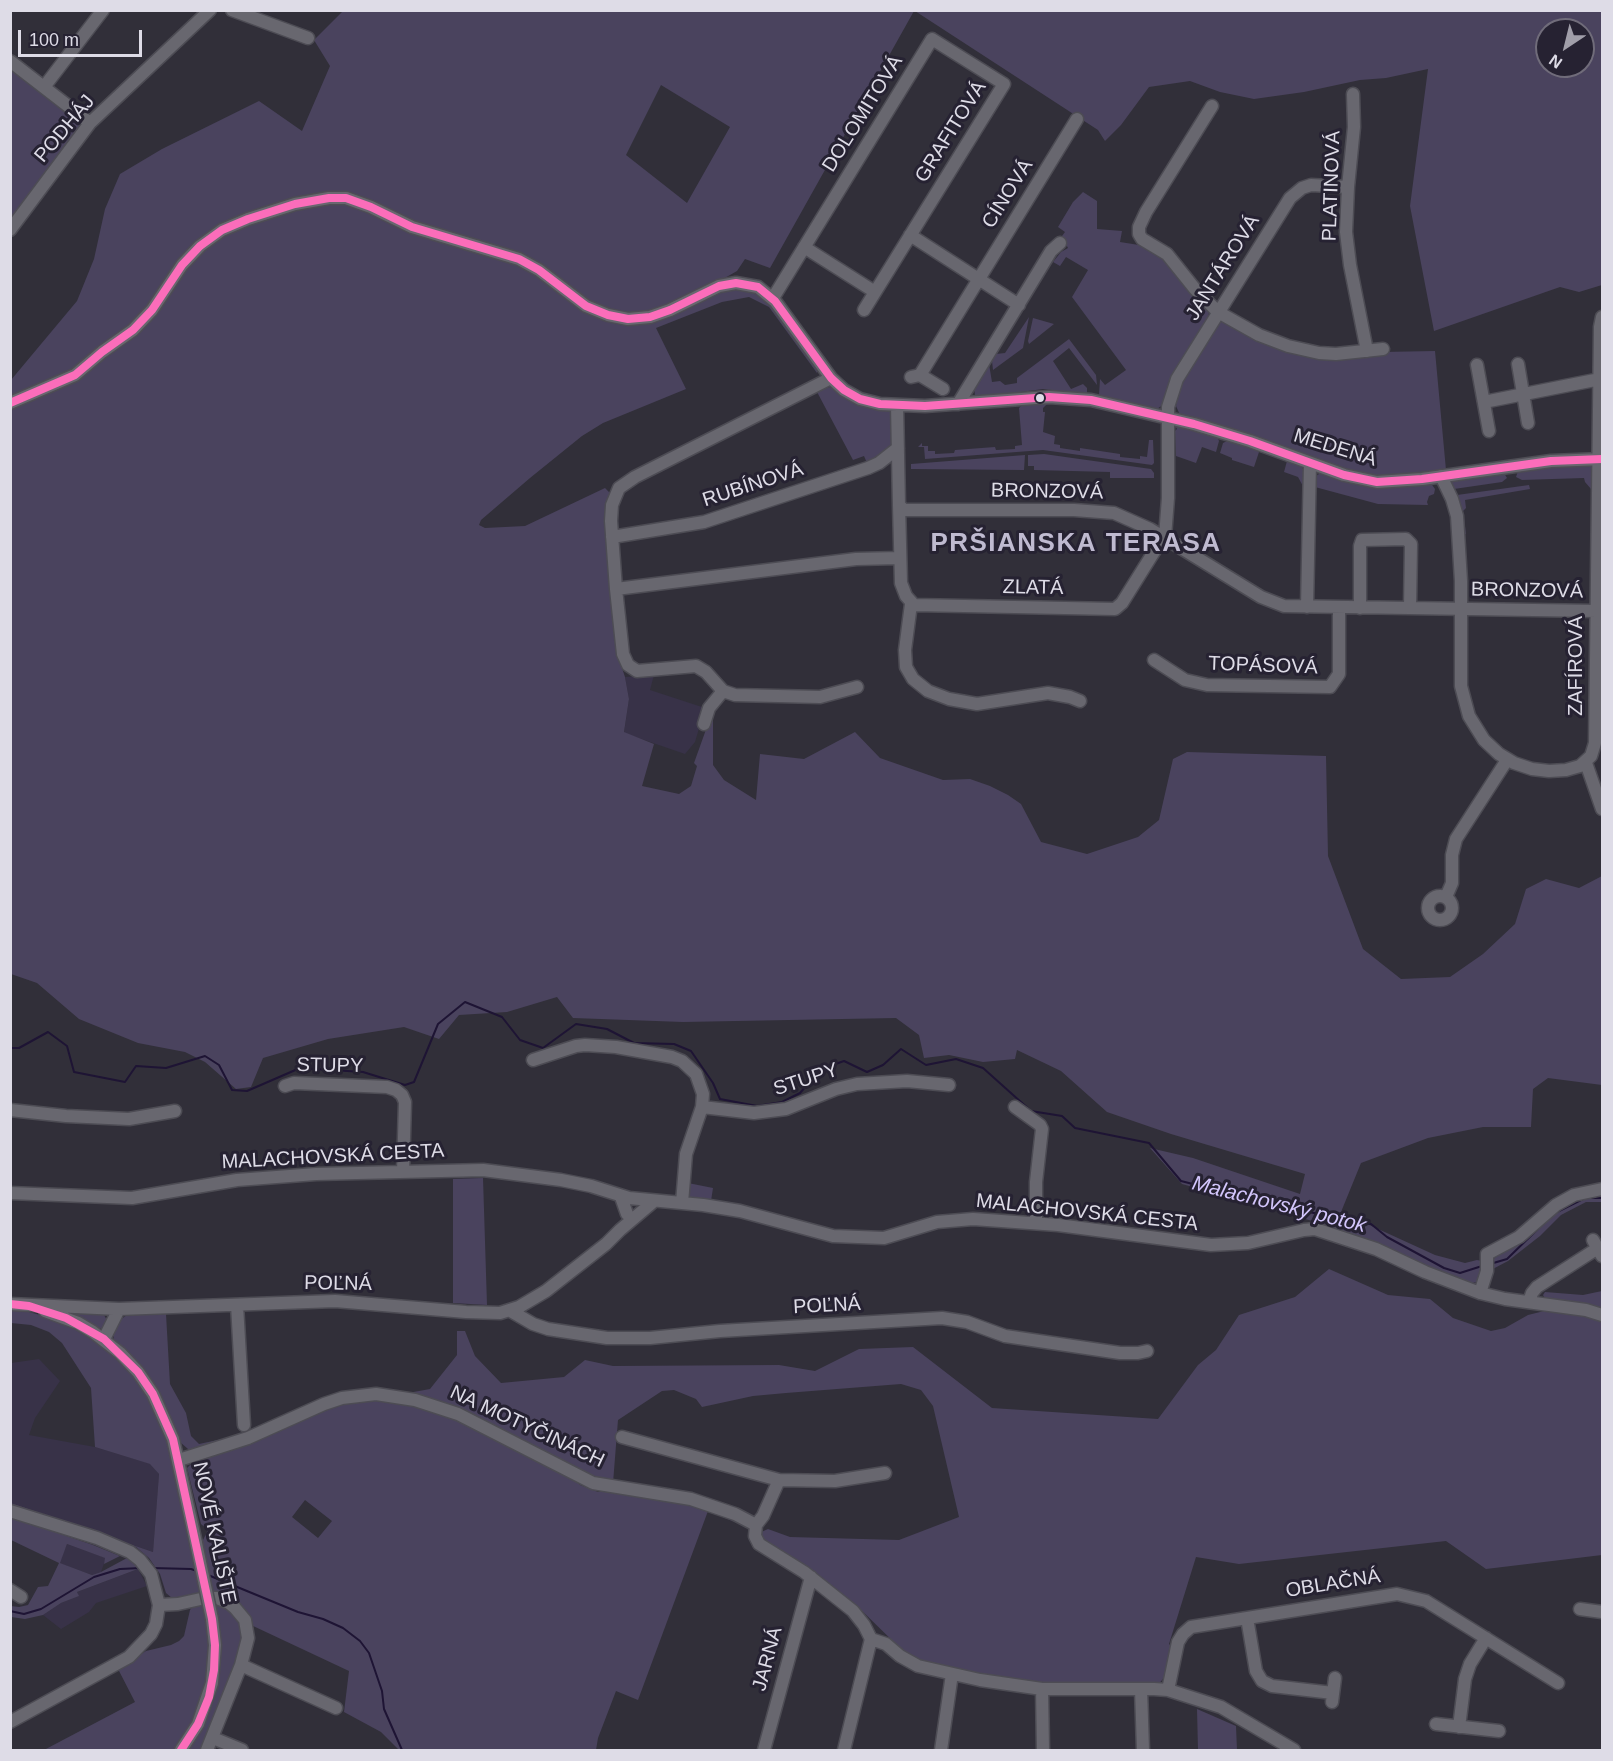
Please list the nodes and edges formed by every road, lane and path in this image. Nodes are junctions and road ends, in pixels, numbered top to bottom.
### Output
1 (103, 10) edge
2 (210, 10) edge
3 (232, 10) edge
4 (308, 38) dead end
5 (10, 61) edge
6 (969, 62) joint
7 (44, 87) junction
8 (1353, 94) dead end
9 (1212, 106) dead end
10 (90, 123) junction
11 (1070, 124) dead end
12 (1348, 187) junction
13 (10, 230) edge
14 (910, 235) junction
15 (1060, 243) dead end
16 (804, 247) junction
17 (978, 279) junction
18 (875, 292) junction
19 (773, 298) junction
20 (1019, 305) junction
21 (864, 310) dead end
22 (1218, 312) junction
23 (1602, 317) edge
24 (1383, 348) dead end
25 (1367, 351) junction
26 (1518, 364) dead end
27 (1477, 365) dead end
28 (831, 378) junction
29 (1600, 379) junction
30 (943, 389) dead end
31 (1523, 395) junction
32 (1484, 402) junction
33 (10, 403) edge
34 (958, 404) junction
35 (897, 405) junction
36 (1168, 417) junction
37 (1528, 423) dead end
38 (1489, 431) dead end
39 (898, 448) junction
40 (1600, 459) edge
41 (1310, 463) junction
42 (1441, 476) junction
43 (899, 504) junction
44 (612, 537) junction
45 (1164, 537) junction
46 (899, 558) junction
47 (616, 589) junction
48 (911, 604) junction
49 (1307, 607) junction
50 (1339, 608) junction
51 (1360, 608) junction
52 (1410, 608) junction
53 (1462, 609) junction
54 (1596, 611) junction
55 (1154, 660) dead end
56 (857, 687) dead end
57 (723, 691) junction
58 (1080, 701) dead end
59 (704, 724) dead end
60 (1507, 760) junction
61 (1586, 762) junction
62 (1602, 808) edge
63 (1446, 897) dead end
64 (533, 1060) dead end
65 (949, 1085) dead end
66 (285, 1086) dead end
67 (702, 1107) junction
68 (1015, 1107) dead end
69 (10, 1110) edge
70 (175, 1111) dead end
71 (403, 1172) junction
72 (1602, 1189) edge
73 (10, 1193) edge
74 (682, 1203) junction
75 (635, 1205) junction
76 (1036, 1223) junction
77 (1598, 1248) edge
78 (1480, 1293) junction
79 (1529, 1302) junction
80 (10, 1304) edge
81 (237, 1305) junction
82 (29, 1306) junction
83 (119, 1309) junction
84 (509, 1310) junction
85 (1602, 1315) edge
86 (104, 1339) junction
87 (1147, 1351) dead end
88 (244, 1425) dead end
89 (622, 1437) dead end
90 (179, 1460) junction
91 (885, 1473) dead end
92 (779, 1480) junction
93 (10, 1511) edge
94 (756, 1525) junction
95 (811, 1577) junction
96 (159, 1605) junction
97 (1580, 1609) dead end
98 (1602, 1612) edge
99 (1247, 1618) junction
100 (1486, 1638) junction
101 (871, 1639) junction
102 (242, 1665) junction
103 (952, 1674) junction
104 (1335, 1678) dead end
105 (1558, 1683) dead end
106 (1042, 1689) junction
107 (1141, 1689) junction
108 (1168, 1690) junction
109 (336, 1708) dead end
110 (10, 1722) edge
111 (1436, 1724) dead end
112 (1459, 1726) junction
113 (1499, 1731) dead end
114 (213, 1738) junction
115 (181, 1750) edge
116 (207, 1750) edge
117 (242, 1750) edge
118 (764, 1750) edge
119 (844, 1750) edge
120 (940, 1750) edge
121 (1043, 1750) edge
122 (1143, 1750) edge
123 (1294, 1750) edge

1 - 7 street
2 - 10 street, PODHÁJ
3 - 4 street
5 - 7 street
6 - 14 street, GRAFITOVÁ
6 - 16 street, DOLOMITOVÁ
7 - 10 street
8 - 12 street, PLATINOVÁ
9 - 22 street
10 - 13 street, PODHÁJ
11 - 17 street, CÍNOVÁ
12 - 22 street, JANTÁROVÁ
12 - 25 street, PLATINOVÁ
14 - 17 street
14 - 18 street, GRAFITOVÁ
15 - 20 street
16 - 18 street
16 - 19 street, DOLOMITOVÁ
17 - 20 street
17 - 30 street, CÍNOVÁ
18 - 21 street, GRAFITOVÁ
19 - 28 street, MEDENÁ
19 - 33 street
20 - 34 street
22 - 25 street
22 - 36 street, JANTÁROVÁ
23 - 29 street, ZAFÍROVÁ
24 - 25 street
26 - 31 street
27 - 32 street
28 - 35 street, MEDENÁ
28 - 44 street
29 - 31 street
29 - 40 street, ZAFÍROVÁ
31 - 32 street
31 - 37 street
32 - 38 street
34 - 35 street, MEDENÁ
34 - 36 street, MEDENÁ
35 - 39 street
36 - 41 street, MEDENÁ
36 - 45 street
39 - 43 street
39 - 44 street, RUBÍNOVÁ
40 - 42 street, MEDENÁ
40 - 54 street, ZAFÍROVÁ
41 - 42 street, MEDENÁ
41 - 49 street
42 - 53 street
43 - 45 street, BRONZOVÁ
43 - 46 street
44 - 47 street
45 - 48 street, ZLATÁ
45 - 49 street, BRONZOVÁ
46 - 47 street
46 - 48 street
47 - 57 street
48 - 58 street
49 - 50 street, BRONZOVÁ
50 - 51 street, BRONZOVÁ
50 - 55 street, TOPÁSOVÁ
51 - 52 street, BRONZOVÁ
51 - 52 street
52 - 53 street, BRONZOVÁ
53 - 54 street, BRONZOVÁ
53 - 60 street
54 - 61 street, ZAFÍROVÁ
56 - 57 street
57 - 59 street
60 - 61 street
60 - 63 street
61 - 62 street
64 - 67 street
65 - 67 street, STUPY
66 - 71 street, STUPY
67 - 74 street
68 - 76 street
69 - 70 street
71 - 73 street, MALACHOVSKÁ CESTA
71 - 75 street, MALACHOVSKÁ CESTA
72 - 78 street
74 - 75 street, MALACHOVSKÁ CESTA
74 - 76 street, MALACHOVSKÁ CESTA
75 - 84 street, POĽNÁ
76 - 78 street, MALACHOVSKÁ CESTA
77 - 79 street
78 - 79 street, MALACHOVSKÁ CESTA
79 - 85 street, MALACHOVSKÁ CESTA
80 - 82 street, POĽNÁ
81 - 83 street, POĽNÁ
81 - 84 street, POĽNÁ
81 - 88 street
82 - 83 street, POĽNÁ
82 - 86 street, NOVÉ KALIŠTE
83 - 86 street
84 - 87 street, POĽNÁ
86 - 90 street, NOVÉ KALIŠTE
89 - 92 street, NA MOTYČINÁCH
90 - 94 street, NA MOTYČINÁCH
90 - 115 street, NOVÉ KALIŠTE, bridge
91 - 92 street, NA MOTYČINÁCH
92 - 94 street
93 - 96 street
94 - 95 street
95 - 101 street
95 - 118 street, JARNÁ
96 - 102 street
96 - 110 street
97 - 98 street
99 - 100 street, OBLAČNÁ
99 - 104 street
99 - 108 street, OBLAČNÁ
100 - 105 street, OBLAČNÁ
100 - 112 street
101 - 103 street
101 - 119 street
102 - 109 street
102 - 114 street
103 - 106 street
103 - 120 street
106 - 107 street
106 - 121 street
107 - 108 street
107 - 122 street
108 - 123 street
111 - 112 street
112 - 113 street
114 - 116 street
114 - 117 street

